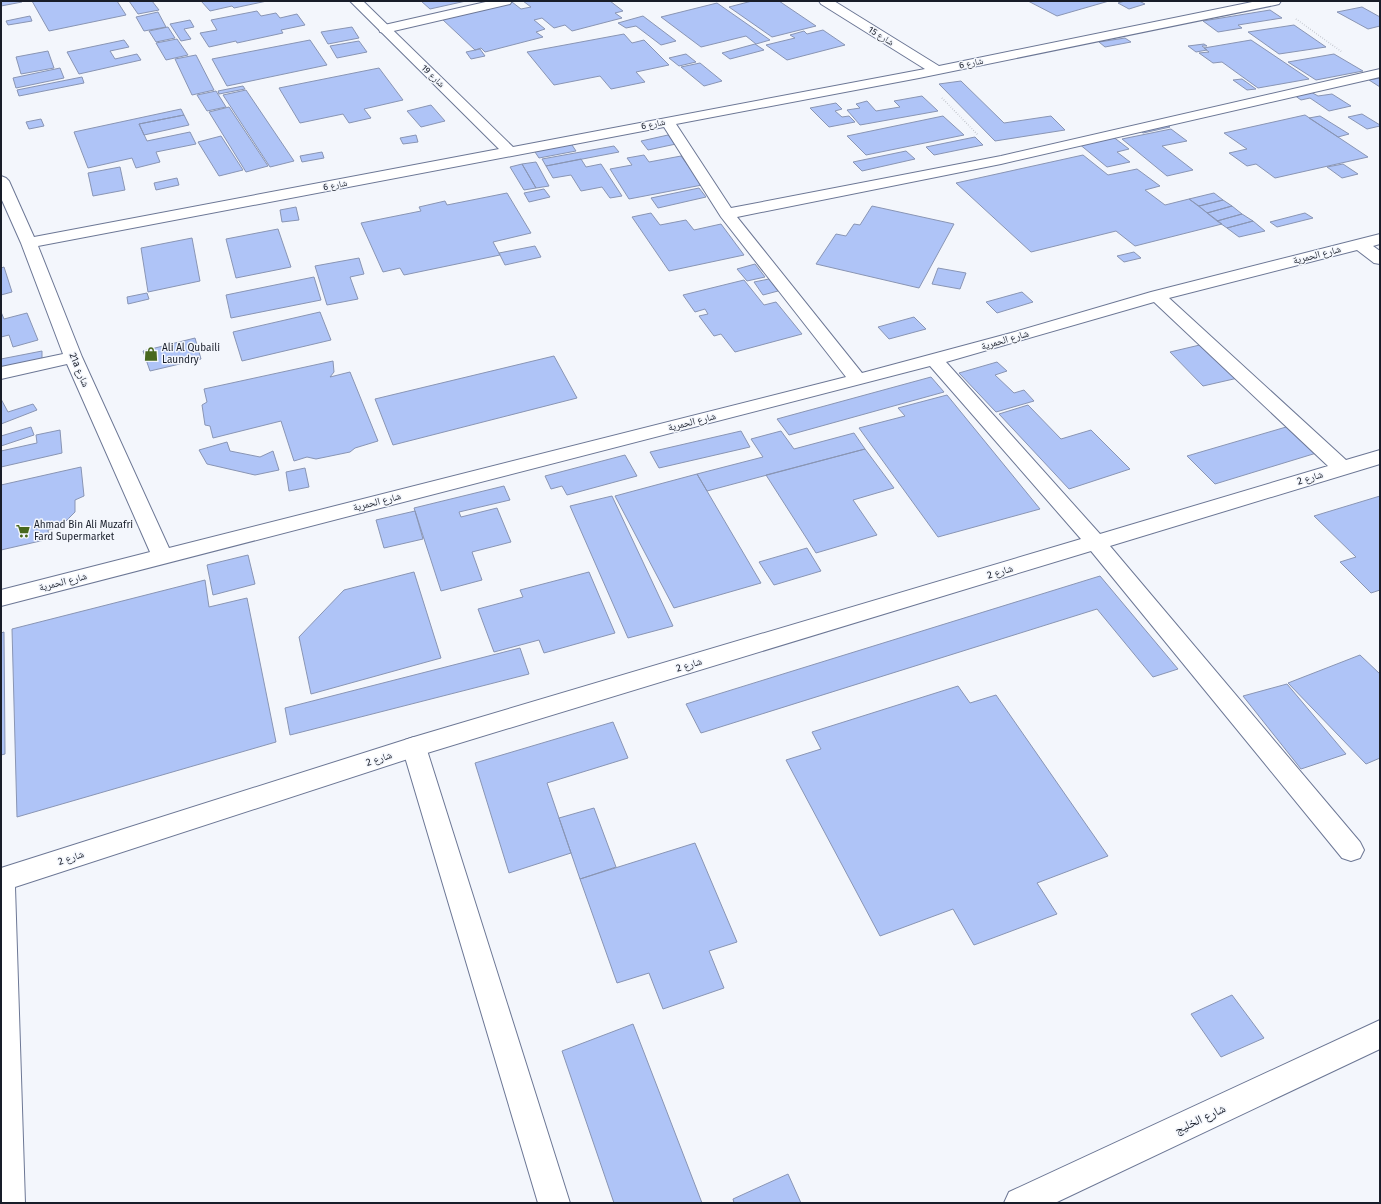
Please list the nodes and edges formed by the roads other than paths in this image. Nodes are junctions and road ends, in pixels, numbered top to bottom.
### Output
1 (356, 1) edge
2 (506, 1) edge
3 (825, 1) edge
4 (1273, 1) edge
5 (385, 29) junction
6 (936, 70) junction
7 (1377, 74) edge
8 (667, 121) junction
9 (509, 151) junction
10 (1, 181) edge
11 (5, 201) edge
12 (727, 214) junction
13 (1380, 239) edge
14 (30, 243) junction
15 (1360, 244) junction
16 (1380, 258) edge
17 (1157, 296) junction
18 (73, 357) junction
19 (935, 360) junction
20 (1, 373) edge
21 (858, 380) junction
22 (1380, 457) edge
23 (1342, 468) junction
24 (1096, 543) junction
25 (162, 556) junction
26 (1, 598) edge
27 (414, 747) junction
28 (1351, 850) dead end
29 (2, 880) edge
30 (1380, 1034) edge
31 (9, 1203) edge
32 (554, 1203) edge
33 (1020, 1203) edge

1 - 5 street, شارع 19
2 - 5 street
3 - 6 street, شارع 15
4 - 6 street, شارع 6
5 - 9 street, شارع 19
6 - 8 street, شارع 6
7 - 12 street
8 - 9 street, شارع 6
8 - 12 street
9 - 14 street, شارع 6
10 - 11 street, 21a شارع
11 - 14 street, 21a شارع
12 - 21 street
13 - 15 street, شارع الحمرية
14 - 18 street, 21a شارع
15 - 16 street
15 - 17 street, شارع الحمرية
17 - 19 street, شارع الحمرية
17 - 23 street
18 - 20 street
18 - 25 street, 21a شارع
19 - 21 street, شارع الحمرية
19 - 24 street
21 - 25 street, شارع الحمرية
22 - 23 street, شارع 2
23 - 24 street, شارع 2
24 - 27 street, شارع 2
24 - 28 street
25 - 26 street, شارع الحمرية
27 - 29 street, شارع 2
27 - 32 street
29 - 31 street
30 - 33 street, شارع الخليج

